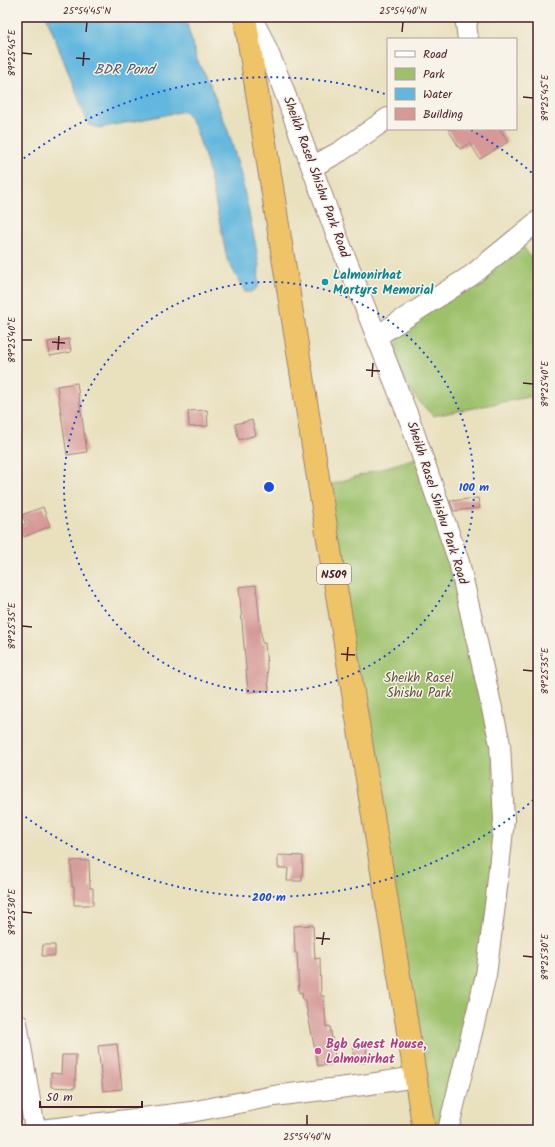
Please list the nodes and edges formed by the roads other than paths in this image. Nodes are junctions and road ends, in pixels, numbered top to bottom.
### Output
1 (245, 17) edge
2 (251, 17) edge
3 (469, 17) edge
4 (468, 38) edge
5 (387, 119) edge
6 (312, 168) junction
7 (538, 221) edge
8 (377, 336) junction
9 (17, 1023) edge
10 (416, 1077) junction
11 (35, 1130) edge
12 (40, 1130) edge
13 (424, 1130) edge
14 (448, 1130) edge

1 - 10 highway, N509
2 - 6 street, Sheikh Rasel Shishu Park Road
3 - 4 street
5 - 6 street
6 - 8 street, Sheikh Rasel Shishu Park Road
7 - 8 street
8 - 14 street, Sheikh Rasel Shishu Park Road
9 - 11 street
10 - 12 street
10 - 13 highway, N509

